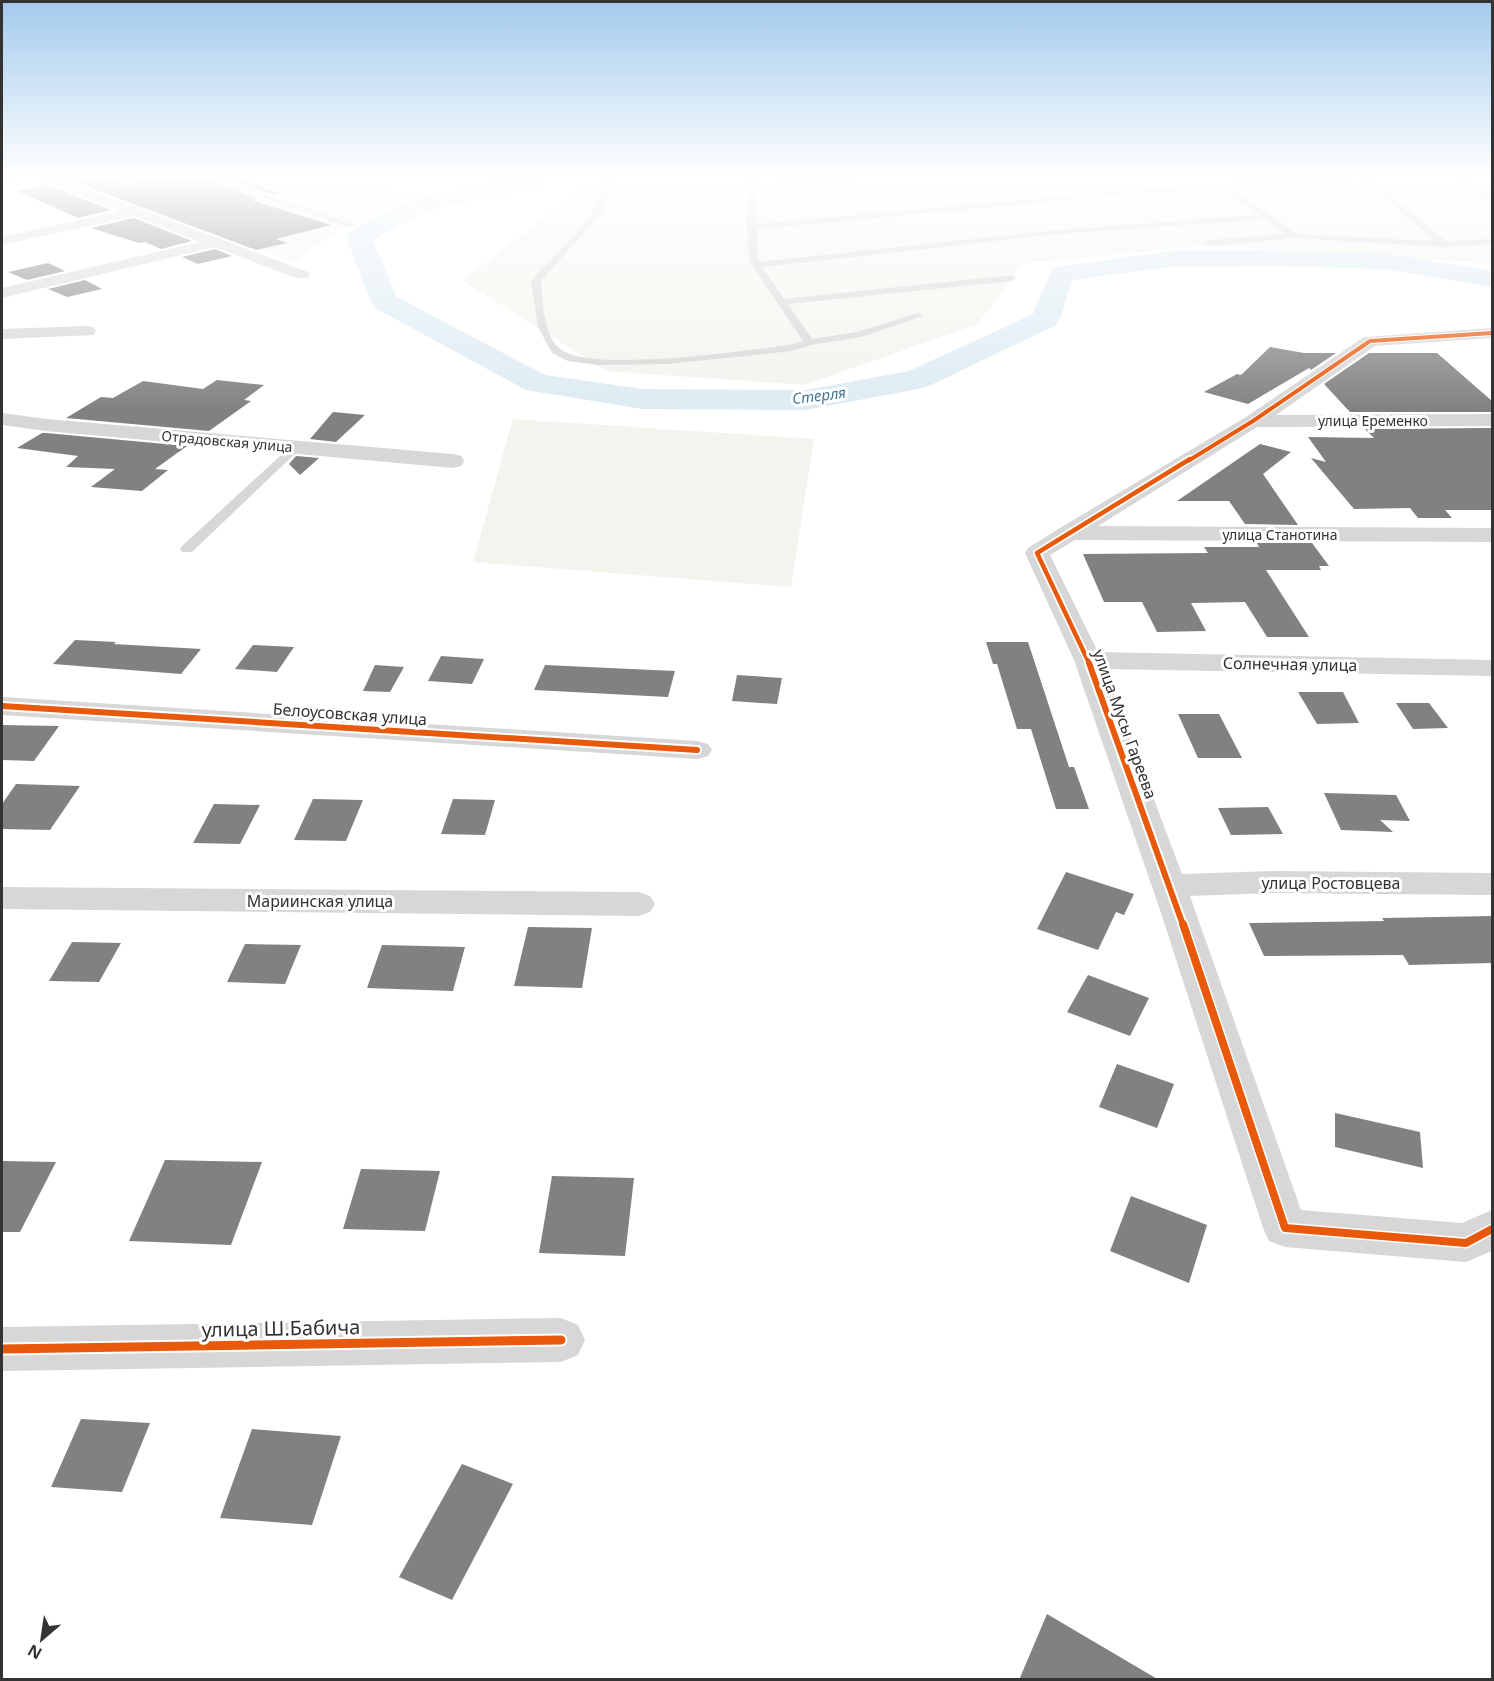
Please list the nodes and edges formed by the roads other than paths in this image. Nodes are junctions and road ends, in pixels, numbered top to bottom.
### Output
1 (170, 253) edge
2 (248, 253) edge
3 (561, 253) edge
4 (754, 253) edge
5 (862, 253) edge
6 (756, 265) junction
7 (302, 274) dead end
8 (1012, 278) dead end
9 (2, 293) edge
10 (782, 302) junction
11 (918, 316) dead end
12 (87, 331) dead end
13 (1492, 333) edge
14 (2, 334) edge
15 (809, 342) junction
16 (2, 419) edge
17 (1492, 420) edge
18 (1253, 421) junction
19 (296, 447) junction
20 (453, 461) dead end
21 (1068, 533) junction
22 (1492, 535) edge
23 (186, 549) dead end
24 (1088, 660) junction
25 (1492, 668) edge
26 (2, 706) edge
27 (697, 750) dead end
28 (1492, 885) edge
29 (1170, 886) junction
30 (2, 898) edge
31 (638, 904) dead end
32 (1479, 1236) edge
33 (561, 1340) dead end
34 (2, 1349) edge

1 - 9 street
2 - 7 street
3 - 15 lane
4 - 6 lane
5 - 6 lane
6 - 10 lane
8 - 10 lane
10 - 15 lane
11 - 15 lane
12 - 14 street
13 - 18 street, улица Мусы Гареева
16 - 19 street, Отрадовская улица
17 - 18 street, улица Еременко
18 - 21 street, улица Мусы Гареева
19 - 20 street, Отрадовская улица
19 - 23 lane
21 - 22 street, улица Станотина
21 - 24 street, улица Мусы Гареева
24 - 25 street, Солнечная улица
24 - 29 street, улица Мусы Гареева
26 - 27 street, Белоусовская улица
28 - 29 street, улица Ростовцева
29 - 32 street, улица Мусы Гареева
30 - 31 street, Мариинская улица
33 - 34 street, улица Ш.Бабича

